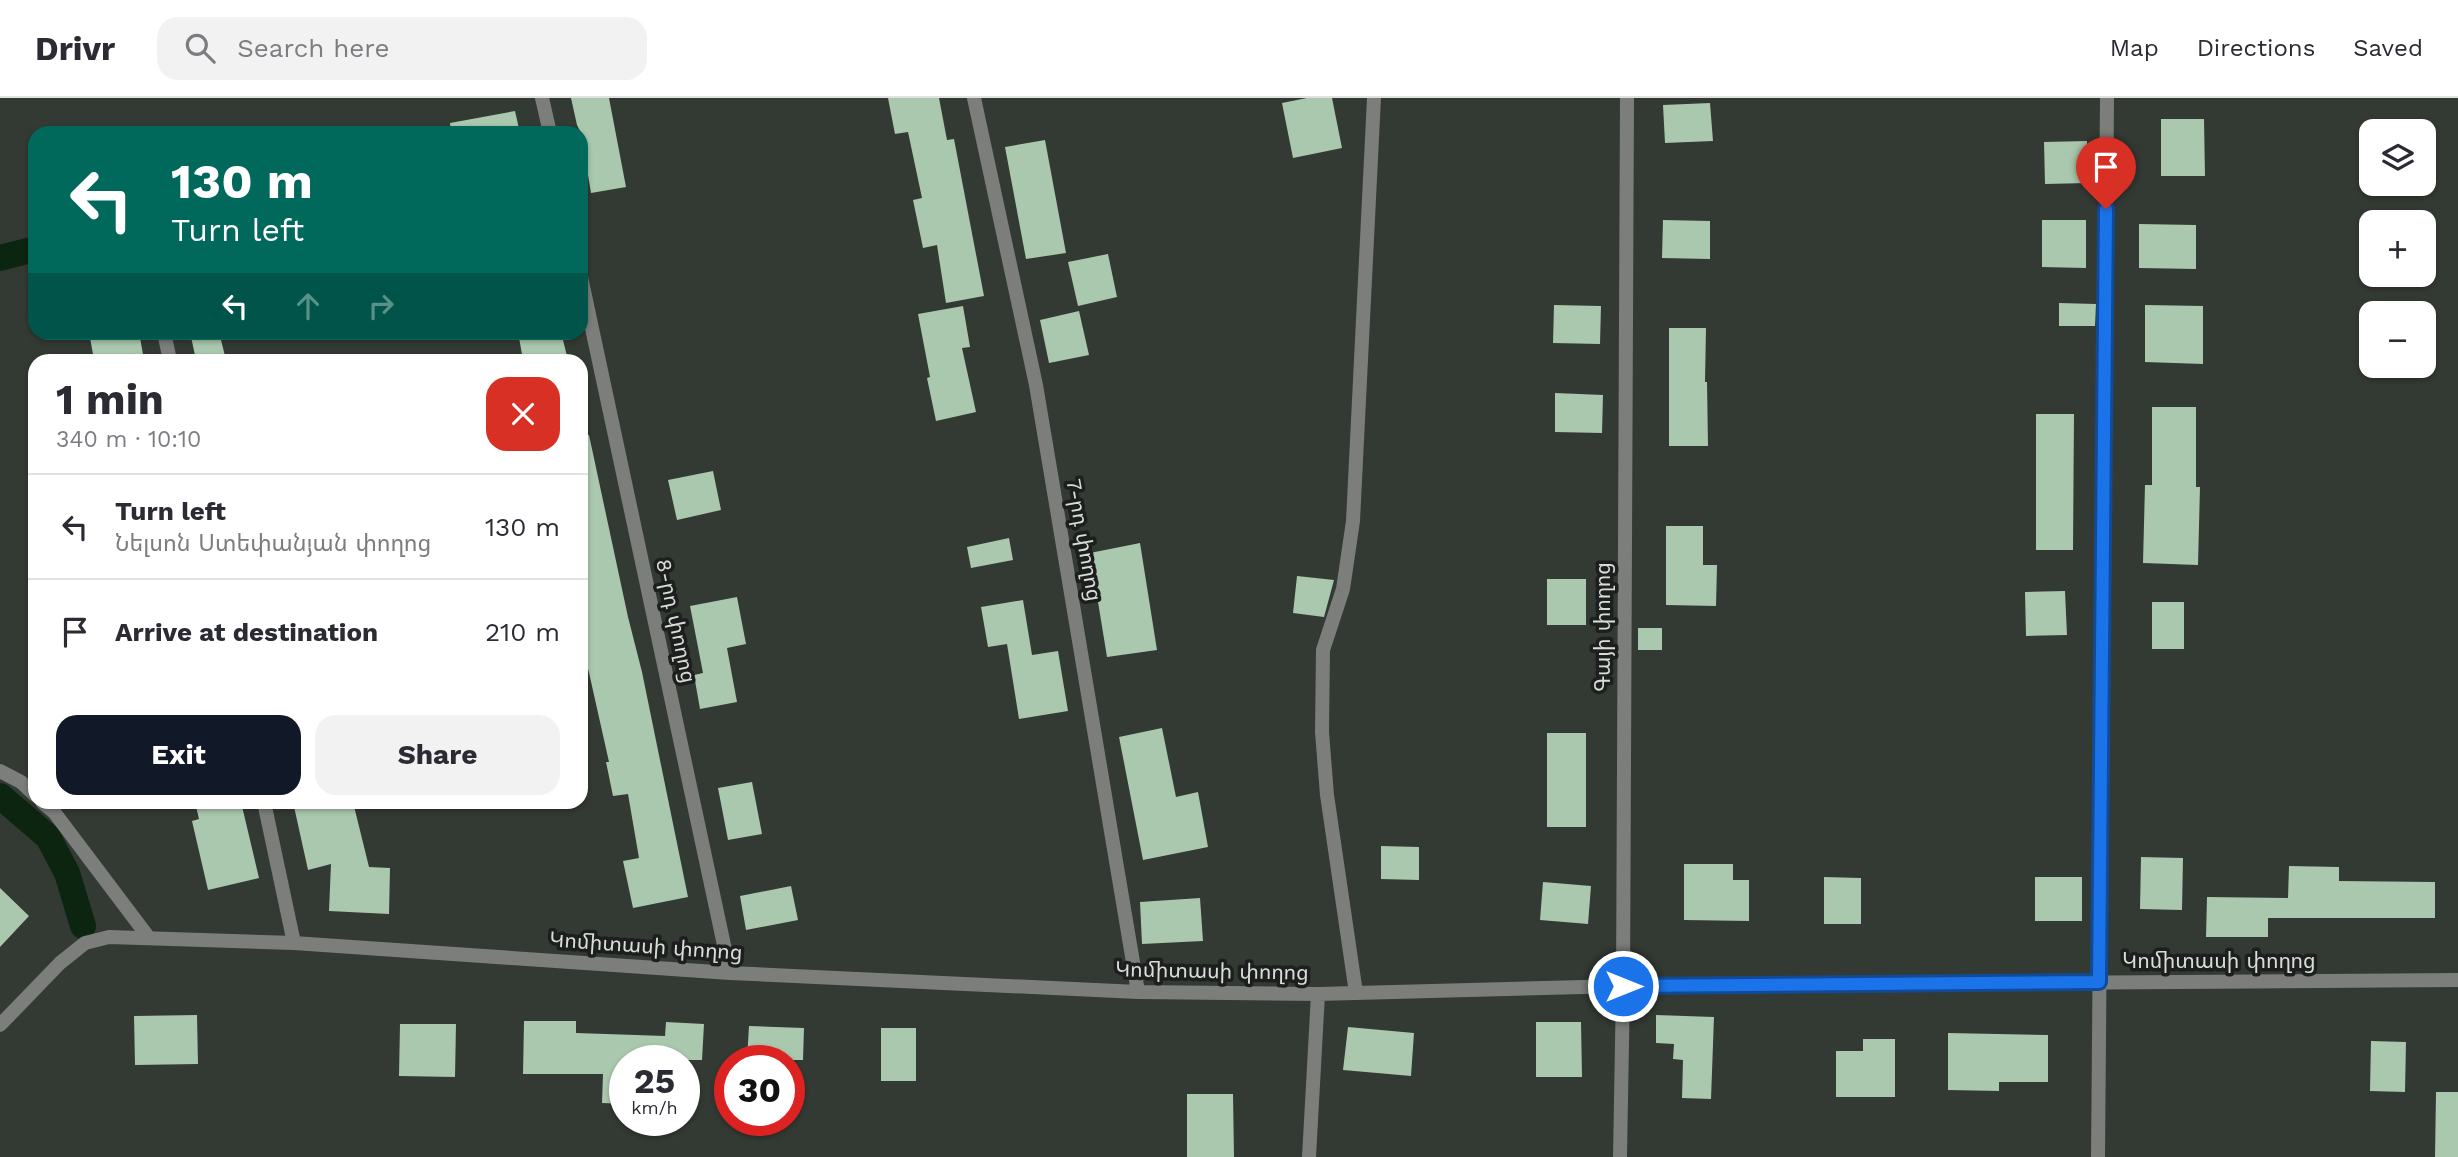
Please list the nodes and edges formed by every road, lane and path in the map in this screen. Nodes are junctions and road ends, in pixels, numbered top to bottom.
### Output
1 (542, 98) edge
2 (974, 98) edge
3 (1374, 98) edge
4 (1627, 98) edge
5 (2107, 98) edge
6 (548, 126) edge
7 (588, 311) edge
8 (0, 771) edge
9 (28, 789) edge
10 (51, 809) edge
11 (265, 809) edge
12 (149, 939) junction
13 (293, 943) junction
14 (730, 973) junction
15 (2458, 980) edge
16 (2099, 982) junction
17 (1623, 986) junction
18 (1139, 992) junction
19 (1356, 993) junction
20 (1318, 994) junction
21 (0, 1025) edge
22 (1309, 1157) edge
23 (1620, 1157) edge
24 (2098, 1157) edge

1 - 6 street
2 - 18 street, 7-րդ փողոց
3 - 19 street
4 - 17 street, Գայի փողոց
5 - 16 street
7 - 14 street, 8-րդ փողոց
8 - 9 street
10 - 12 street
11 - 13 street
12 - 13 street, Կոմիտասի փողոց
12 - 21 street, Կոմիտասի փողոց
13 - 14 street, Կոմիտասի փողոց
14 - 18 street, Կոմիտասի փողոց
15 - 16 street, Կոմիտասի փողոց
16 - 17 street, Կոմիտասի փողոց
16 - 24 street
17 - 19 street, Կոմիտասի փողոց
17 - 23 street, Գայի փողոց
18 - 20 street, Կոմիտասի փողոց
19 - 20 street, Կոմիտասի փողոց
20 - 22 street

